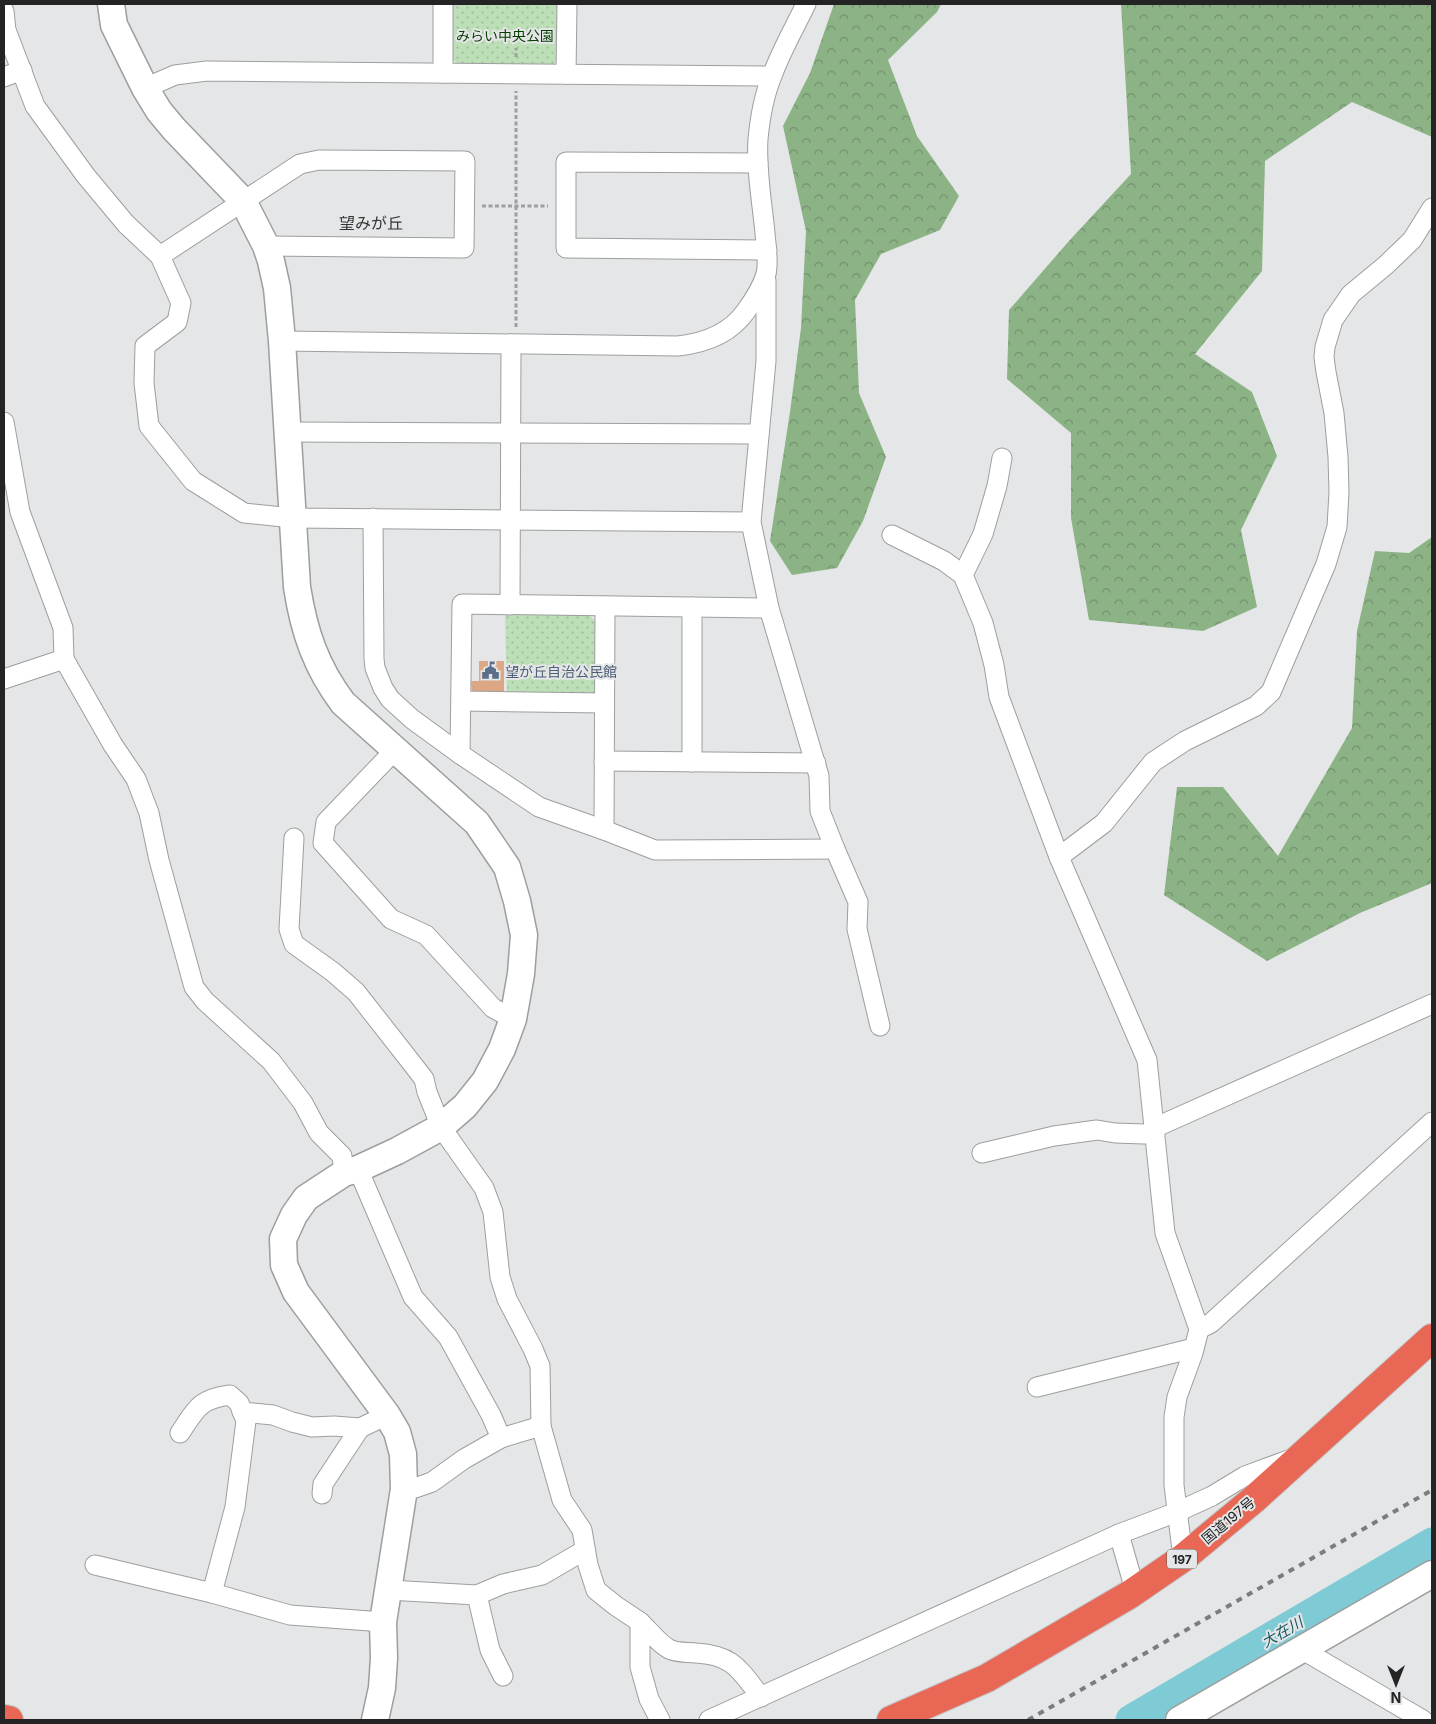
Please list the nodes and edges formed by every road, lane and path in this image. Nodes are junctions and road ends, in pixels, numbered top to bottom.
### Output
1 (111, 4) edge
2 (443, 4) edge
3 (567, 4) edge
4 (806, 4) edge
5 (4, 11) edge
6 (5, 30) edge
7 (22, 70) junction
8 (444, 73) junction
9 (516, 74) junction
10 (566, 74) junction
11 (772, 76) junction
12 (4, 77) edge
13 (145, 88) junction
14 (758, 163) junction
15 (243, 201) junction
16 (464, 205) junction
17 (516, 206) junction
18 (566, 206) junction
19 (1432, 208) edge
20 (266, 246) junction
21 (767, 250) junction
22 (160, 256) junction
23 (766, 274) junction
24 (513, 338) junction
25 (282, 341) junction
26 (4, 422) edge
27 (287, 432) junction
28 (511, 433) junction
29 (759, 434) junction
30 (1002, 458) dead end
31 (293, 518) junction
32 (373, 518) junction
33 (510, 520) junction
34 (751, 522) junction
35 (892, 534) dead end
36 (963, 574) junction
37 (510, 604) junction
38 (605, 606) junction
39 (692, 607) junction
40 (769, 608) junction
41 (64, 659) junction
42 (4, 680) edge
43 (461, 701) junction
44 (604, 703) junction
45 (395, 750) junction
46 (460, 754) junction
47 (604, 761) junction
48 (692, 762) junction
49 (816, 763) junction
50 (604, 830) junction
51 (294, 838) dead end
52 (835, 849) junction
53 (1059, 857) junction
54 (1432, 1004) edge
55 (513, 1019) junction
56 (880, 1026) dead end
57 (1432, 1122) edge
58 (441, 1127) junction
59 (1155, 1131) junction
60 (982, 1153) dead end
61 (351, 1171) junction
62 (1199, 1329) junction
63 (1432, 1338) edge
64 (1194, 1348) junction
65 (1037, 1388) dead end
66 (242, 1412) junction
67 (387, 1415) junction
68 (542, 1426) junction
69 (360, 1428) junction
70 (180, 1434) dead end
71 (501, 1438) junction
72 (1304, 1454) junction
73 (404, 1489) junction
74 (322, 1494) dead end
75 (1176, 1512) junction
76 (1119, 1534) junction
77 (585, 1550) junction
78 (1183, 1558) junction
79 (95, 1565) dead end
80 (1432, 1574) edge
81 (388, 1590) junction
82 (1136, 1590) junction
83 (212, 1593) junction
84 (477, 1595) junction
85 (383, 1622) junction
86 (640, 1622) junction
87 (1301, 1649) junction
88 (503, 1676) dead end
89 (761, 1697) junction
90 (4, 1719) edge
91 (9, 1720) edge
92 (375, 1720) edge
93 (660, 1720) edge
94 (709, 1720) edge
95 (891, 1720) edge
96 (1179, 1720) edge
97 (1423, 1720) edge

1 - 13 street
2 - 8 street
3 - 10 street
4 - 11 street
5 - 6 street
6 - 7 street
7 - 12 street
7 - 22 street
8 - 9 street
8 - 13 street
9 - 10 street
9 - 17 path
10 - 11 street
11 - 14 street
13 - 15 street
14 - 18 street
14 - 21 street
15 - 16 street
15 - 20 street
15 - 22 street
16 - 17 path
16 - 20 street
17 - 18 path
17 - 24 path
18 - 21 street
19 - 53 street
20 - 25 street
21 - 23 street
22 - 31 street
23 - 24 street
23 - 29 street
24 - 25 street
24 - 28 street
25 - 27 street
26 - 41 street
27 - 28 street
27 - 31 street
28 - 29 street
28 - 33 street
29 - 34 street
30 - 36 street
31 - 32 street
31 - 45 street
32 - 33 street
32 - 46 street
33 - 34 street
33 - 37 street
34 - 40 street
35 - 36 street
36 - 53 street
37 - 38 street
37 - 43 street
38 - 39 street
38 - 44 street
39 - 40 street
39 - 48 street
40 - 49 street
41 - 42 street
41 - 61 street
43 - 44 street
43 - 46 street
44 - 47 street
45 - 55 street
45 - 55 street
46 - 50 street
47 - 48 street
47 - 50 street
48 - 49 street
49 - 52 street
50 - 52 street
51 - 58 street
52 - 56 street
53 - 59 street
54 - 59 street
55 - 58 street
57 - 62 street
58 - 61 street
58 - 68 street
59 - 60 street
59 - 62 street
61 - 67 street
61 - 71 street
62 - 64 street
63 - 72 highway, 国道197号 / 197
64 - 65 street
64 - 75 street
66 - 69 street
66 - 70 street
66 - 83 street
67 - 69 street
67 - 73 street
68 - 71 street
68 - 77 street
69 - 74 street
71 - 73 street
72 - 75 street
72 - 78 highway, 国道197号 / 197
73 - 81 street
75 - 76 street
75 - 78 street
76 - 82 street
76 - 89 street
77 - 84 street
77 - 86 street
78 - 82 highway, 国道197号 / 197
79 - 83 street
80 - 87 street
81 - 84 street
81 - 85 street
82 - 95 highway, 国道197号 / 197
83 - 85 street
84 - 88 street
85 - 92 street
86 - 89 street
86 - 93 street
87 - 96 street
87 - 97 street
89 - 94 street
90 - 91 highway

